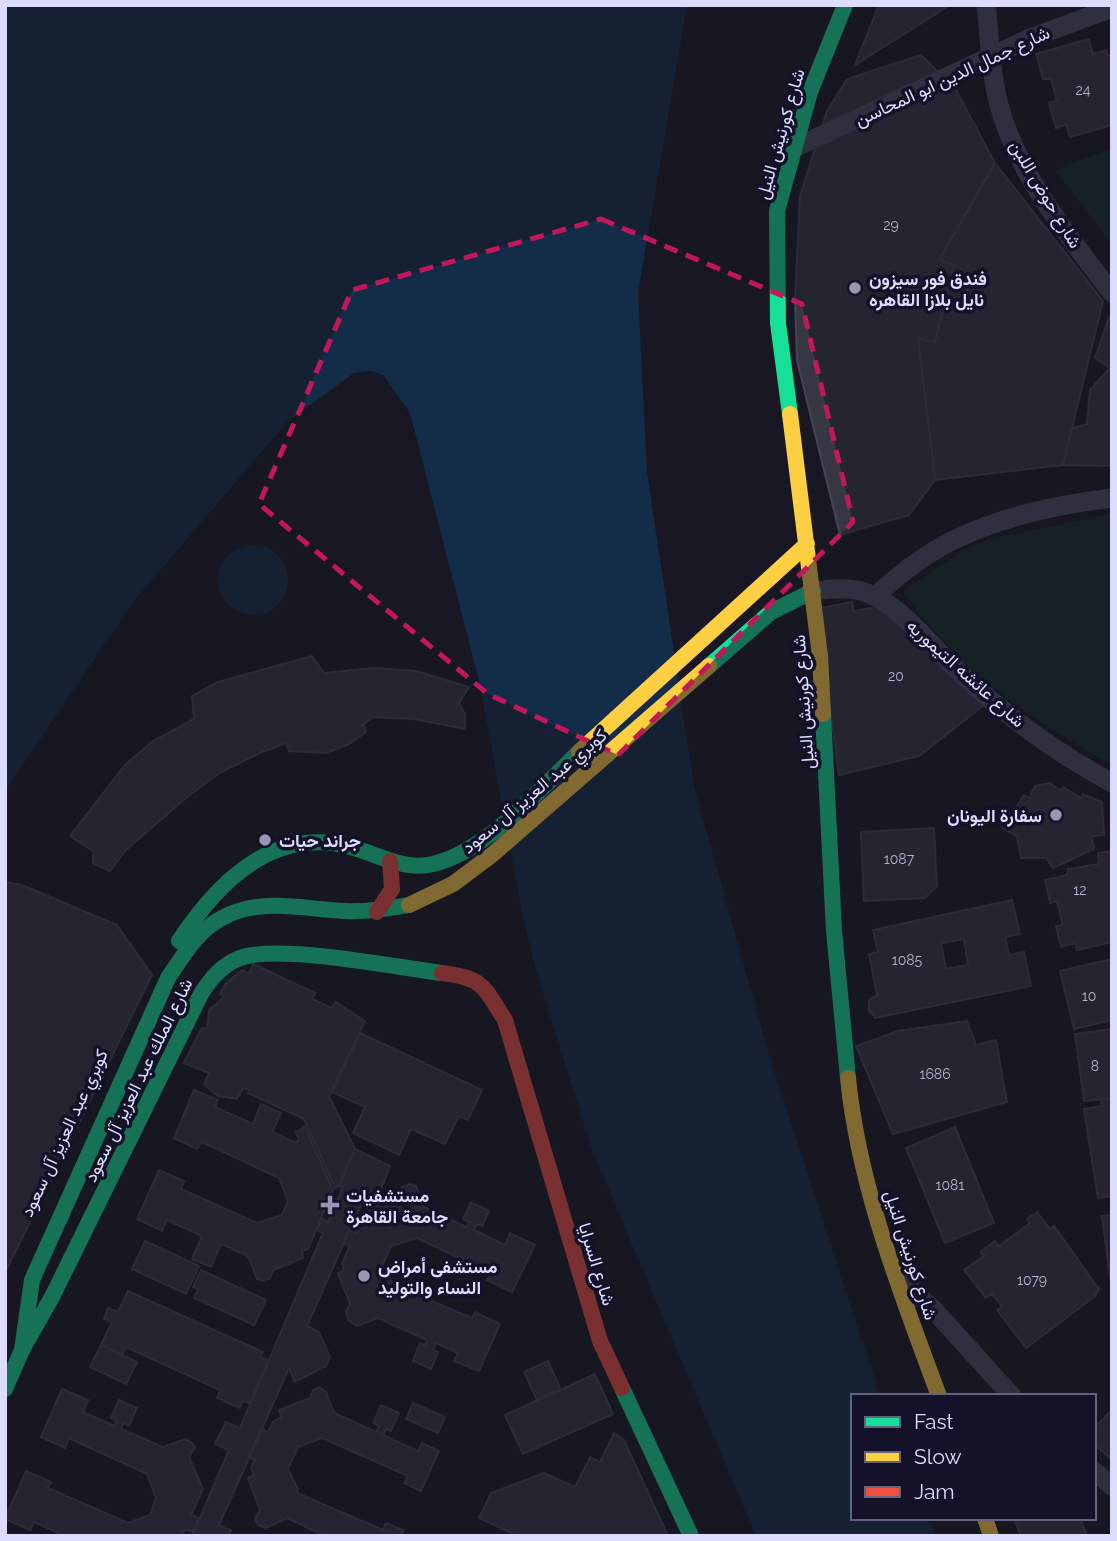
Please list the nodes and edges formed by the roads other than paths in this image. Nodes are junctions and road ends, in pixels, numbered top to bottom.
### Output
1 (845, 5) edge
2 (986, 5) edge
3 (1112, 8) edge
4 (992, 56) junction
5 (794, 148) junction
6 (1112, 293) edge
7 (1112, 498) edge
8 (807, 544) junction
9 (813, 591) junction
10 (875, 596) junction
11 (1112, 783) edge
12 (390, 861) junction
13 (238, 869) junction
14 (245, 909) junction
15 (377, 912) junction
16 (491, 996) joint
17 (894, 1275) junction
18 (32, 1280) junction
19 (22, 1350) junction
20 (5, 1389) edge
21 (938, 1394) edge
22 (1010, 1394) edge
23 (1096, 1473) edge
24 (1112, 1486) edge
25 (691, 1536) edge

1 - 5 main road, شارع كورنيش النيل
2 - 4 street, شارع حوض اللبن
3 - 4 street, شارع جمال الدين ابو المحاسن
4 - 5 street, شارع جمال الدين ابو المحاسن
4 - 6 street, شارع حوض اللبن
5 - 8 main road, شارع كورنيش النيل
7 - 10 street
8 - 9 main road, شارع كورنيش النيل
8 - 12 main road, كوبري عبد العزيز آل سعود
9 - 10 street, شارع عائشه التيموريه
9 - 15 main road, كوبري عبد العزيز آل سعود
9 - 17 main road, شارع كورنيش النيل
10 - 11 street, شارع عائشه التيموريه
12 - 13 main road, كوبري عبد العزيز آل سعود
12 - 15 main road
13 - 14 main road
13 - 18 main road, كوبري عبد العزيز آل سعود
14 - 15 main road, كوبري عبد العزيز آل سعود
14 - 18 main road, كوبري عبد العزيز آل سعود
16 - 19 main road, شارع الملك عبد العزيز آل سعود
16 - 25 main road, شارع السرايا
17 - 21 main road, شارع كورنيش النيل
17 - 22 street
18 - 19 main road, شارع الملك عبد العزيز آل سعود
19 - 20 main road, شارع الملك عبد العزيز آل سعود
23 - 24 street

